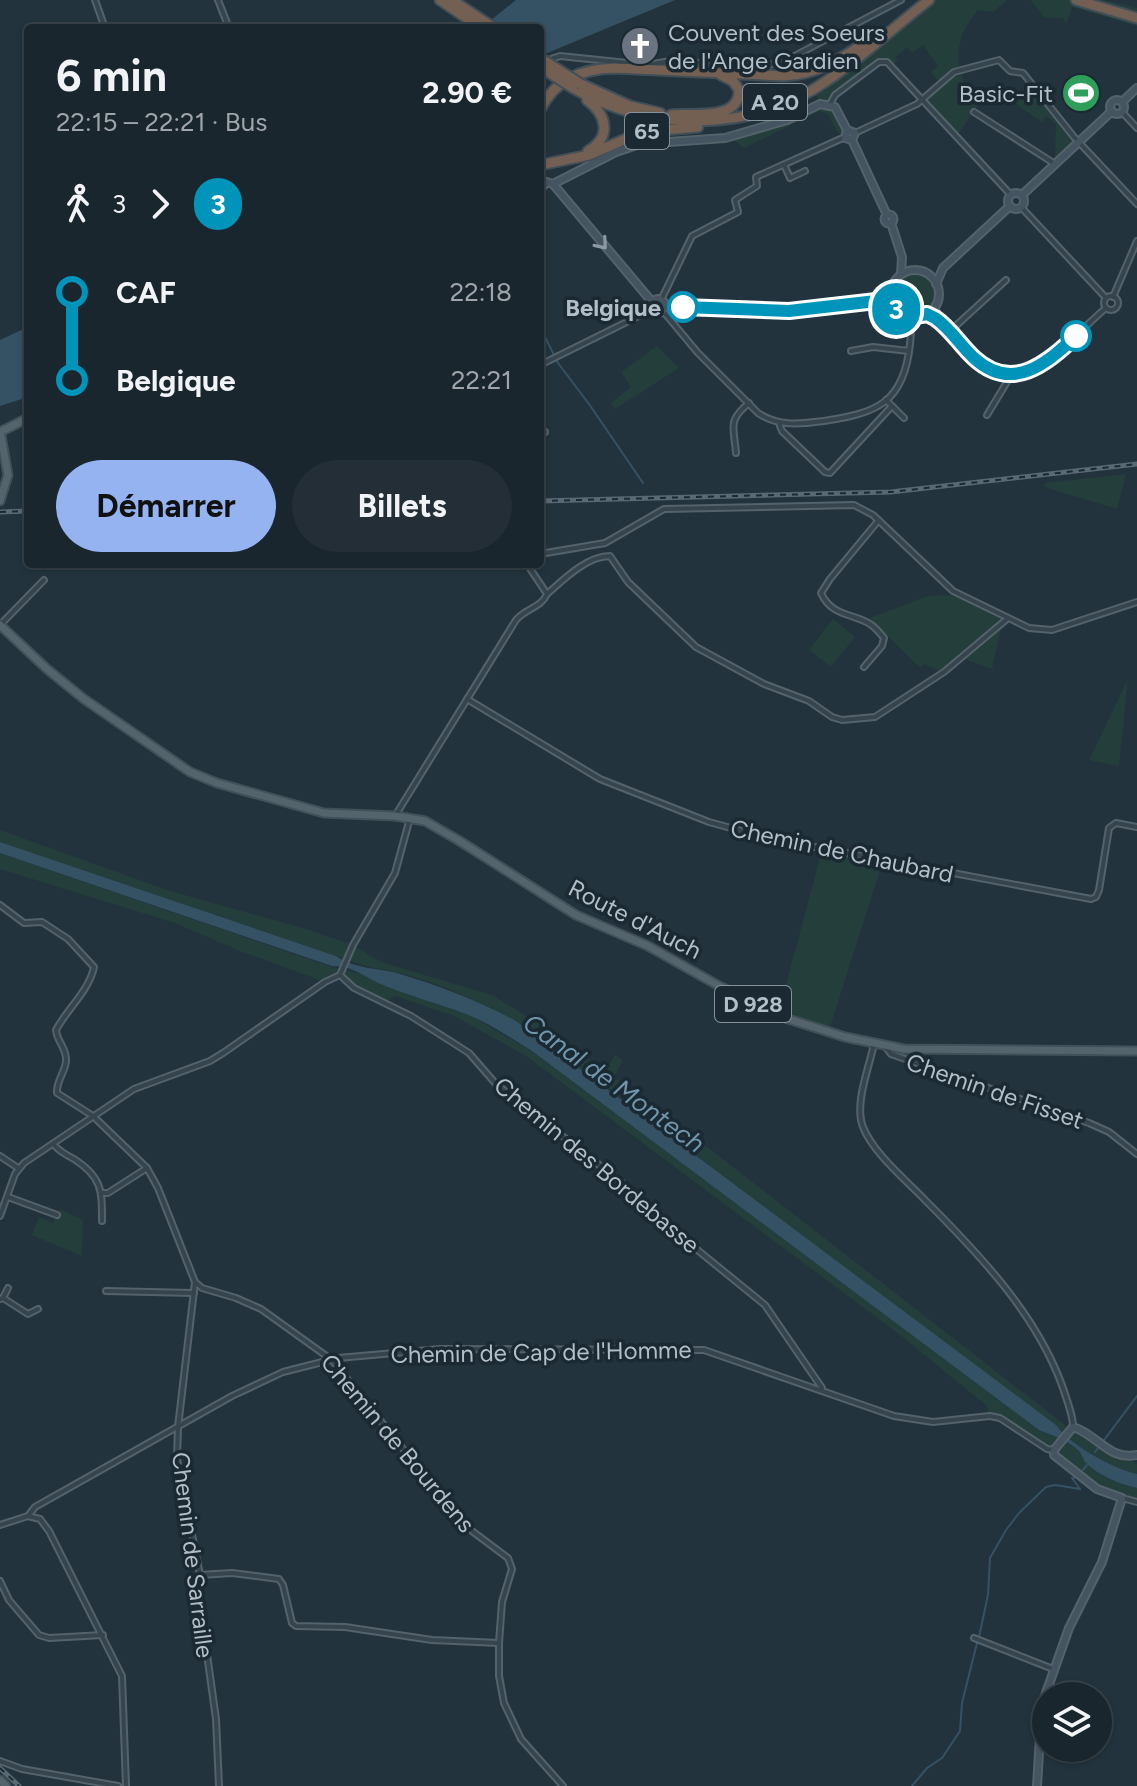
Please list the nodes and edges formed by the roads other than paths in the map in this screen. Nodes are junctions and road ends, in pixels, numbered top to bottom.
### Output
1 (95, 0) edge
2 (218, 0) edge
3 (440, 0) edge
4 (452, 0) edge
5 (901, 0) edge
6 (920, 0) edge
7 (929, 0) edge
8 (936, 0) edge
9 (1076, 0) edge
10 (1083, 0) edge
11 (467, 14) junction
12 (1137, 17) edge
13 (104, 24) edge
14 (227, 24) edge
15 (477, 24) edge
16 (486, 24) edge
17 (877, 38) junction
18 (544, 62) edge
19 (544, 67) edge
20 (575, 87) junction
21 (1137, 88) edge
22 (922, 100) junction
23 (1122, 102) junction
24 (544, 103) edge
25 (830, 104) junction
26 (1112, 111) junction
27 (544, 112) edge
28 (974, 112) dead end
29 (1122, 112) junction
30 (758, 113) junction
31 (671, 115) junction
32 (1137, 128) edge
33 (850, 135) junction
34 (1079, 143) junction
35 (544, 158) edge
36 (544, 158) edge
37 (1055, 164) junction
38 (785, 167) dead end
39 (805, 171) dead end
40 (547, 182) edge
41 (1010, 194) junction
42 (1022, 195) junction
43 (1137, 204) edge
44 (1010, 206) junction
45 (1021, 207) junction
46 (1137, 241) edge
47 (902, 257) junction
48 (1130, 258) junction
49 (1137, 260) edge
50 (943, 268) junction
51 (915, 270) junction
52 (900, 275) junction
53 (928, 275) junction
54 (1006, 280) dead end
55 (936, 284) junction
56 (891, 291) junction
57 (1113, 297) junction
58 (1106, 298) junction
59 (877, 300) junction
60 (893, 304) junction
61 (935, 305) junction
62 (653, 306) junction
63 (663, 306) junction
64 (1106, 308) junction
65 (904, 315) junction
66 (923, 316) junction
67 (940, 321) junction
68 (911, 330) junction
69 (949, 332) junction
70 (851, 351) dead end
71 (909, 351) junction
72 (544, 363) edge
73 (1008, 374) junction
74 (886, 400) junction
75 (749, 403) junction
76 (892, 406) junction
77 (987, 415) dead end
78 (904, 418) dead end
79 (24, 419) edge
80 (779, 423) junction
81 (1, 434) edge
82 (736, 453) dead end
83 (0, 501) edge
84 (878, 521) junction
85 (544, 553) edge
86 (530, 568) edge
87 (44, 580) dead end
88 (547, 594) junction
89 (1137, 602) edge
90 (1007, 619) junction
91 (0, 625) edge
92 (864, 667) dead end
93 (467, 699) junction
94 (395, 816) junction
95 (410, 817) junction
96 (1137, 827) edge
97 (0, 905) edge
98 (342, 972) junction
99 (874, 1044) junction
100 (885, 1046) junction
101 (1137, 1051) edge
102 (93, 1116) junction
103 (53, 1144) junction
104 (1137, 1154) edge
105 (0, 1156) edge
106 (18, 1168) junction
107 (147, 1168) junction
108 (102, 1193) junction
109 (8, 1197) junction
110 (57, 1215) dead end
111 (0, 1216) edge
112 (102, 1221) dead end
113 (195, 1282) junction
114 (8, 1288) dead end
115 (106, 1291) dead end
116 (194, 1293) junction
117 (2, 1299) edge
118 (38, 1309) dead end
119 (332, 1360) junction
120 (823, 1390) junction
121 (178, 1427) junction
122 (1073, 1427) junction
123 (1054, 1450) junction
124 (1137, 1455) edge
125 (1122, 1498) junction
126 (1137, 1502) edge
127 (28, 1516) junction
128 (0, 1525) edge
129 (200, 1575) junction
130 (0, 1581) edge
131 (103, 1635) junction
132 (974, 1638) dead end
133 (499, 1643) junction
134 (1054, 1669) junction
135 (0, 1761) edge
136 (0, 1780) edge
137 (6, 1786) edge
138 (118, 1786) edge
139 (126, 1786) edge
140 (219, 1786) edge
141 (563, 1786) edge
142 (1037, 1786) edge

1 - 13 street
2 - 14 street
3 - 11 highway
4 - 11 highway
5 - 18 street
6 - 17 highway, A 20
7 - 17 highway, A 20
8 - 17 highway
9 - 12 highway
10 - 12 highway
11 - 15 highway
11 - 16 highway
17 - 24 highway
17 - 30 highway, A 20
17 - 31 highway, A 20
19 - 20 highway, bridge
20 - 30 highway, A 20
20 - 31 highway, A 20
20 - 36 highway, 65
21 - 23 street
22 - 25 street
22 - 33 street
22 - 34 street
22 - 41 street
23 - 26 street
23 - 29 street
25 - 33 street
25 - 40 street
26 - 29 street
26 - 34 street
27 - 31 highway, 65
28 - 37 street
29 - 32 street
30 - 35 highway, 65
33 - 47 street
33 - 63 street
34 - 37 street
34 - 43 street
37 - 42 street
38 - 39 street
40 -> 62 street
41 - 42 street
41 - 44 street
42 - 45 street
44 - 45 street
44 - 50 street
45 - 58 street
46 - 48 street
47 - 51 street
47 - 52 street
48 - 49 street
48 - 57 street
50 - 53 street
50 - 55 street
51 - 52 street
51 - 53 street
52 - 56 street
53 - 55 street
54 - 69 street
55 - 61 street
56 - 59 street
56 - 60 street
57 - 58 street
57 - 64 street
58 - 64 street
59 - 60 street
59 - 63 street
60 - 65 street
61 - 66 street
61 - 67 street
62 - 63 street
62 - 63 street
62 - 72 street
63 - 75 street
64 - 73 street
65 - 66 street
65 - 68 street
66 - 67 street
66 - 68 street
67 - 69 street
68 - 71 street
69 - 73 street
70 - 71 street
71 - 74 street
73 - 77 street
74 - 76 street
74 - 80 street
75 - 80 street
75 - 82 street
76 - 78 street
76 - 80 street
79 - 81 main road
81 - 83 main road
84 - 85 street
84 - 90 street
84 - 92 street
86 - 88 street
87 - 91 street
88 - 90 street
88 - 93 street
89 - 90 street
91 - 94 main road, D 928
93 - 94 street
93 - 96 street, Chemin de Chaubard
94 - 95 main road, D 928
95 - 98 street
95 - 99 main road, Route d'Auch / D 928
97 - 102 street, Chemin de Sarraille
98 - 102 street
98 - 120 street, Chemin des Bordebasse
99 - 100 main road, Route d'Auch / D 928
99 - 122 street
100 - 101 main road, Route d'Auch / D 928
100 - 104 street, Chemin de Fisset
102 - 103 street
102 - 107 street, Chemin de Sarraille
103 - 106 street
103 - 108 street
105 - 106 street
106 - 109 street
107 - 108 street
107 - 113 street, Chemin de Sarraille
108 - 112 street
109 - 110 street
109 - 111 street
113 - 116 street, Chemin de Sarraille
113 - 119 street, Chemin de Bourdens
114 - 117 street
115 - 116 street
116 - 121 street, Chemin de Sarraille
117 - 118 street
119 - 120 street, Chemin de Cap de l'Homme
119 - 121 street, Chemin de Cap de l'Homme
119 - 133 street, Chemin de Bourdens
120 - 123 street, Chemin de Cap de l'Homme
121 - 127 street, Chemin de Cap de l'Homme
121 - 129 street, Chemin de Sarraille
122 - 123 street
122 - 124 street
123 - 125 street
125 - 126 street
125 - 134 street
127 - 128 street, Chemin de Cap de l'Homme
127 - 131 street
129 - 133 street
129 - 140 street, Chemin de Sarraille
130 - 131 street
131 - 139 street
132 - 134 street
133 - 141 street, Chemin de Bourdens
134 - 142 street
135 - 138 street
136 - 137 main road

